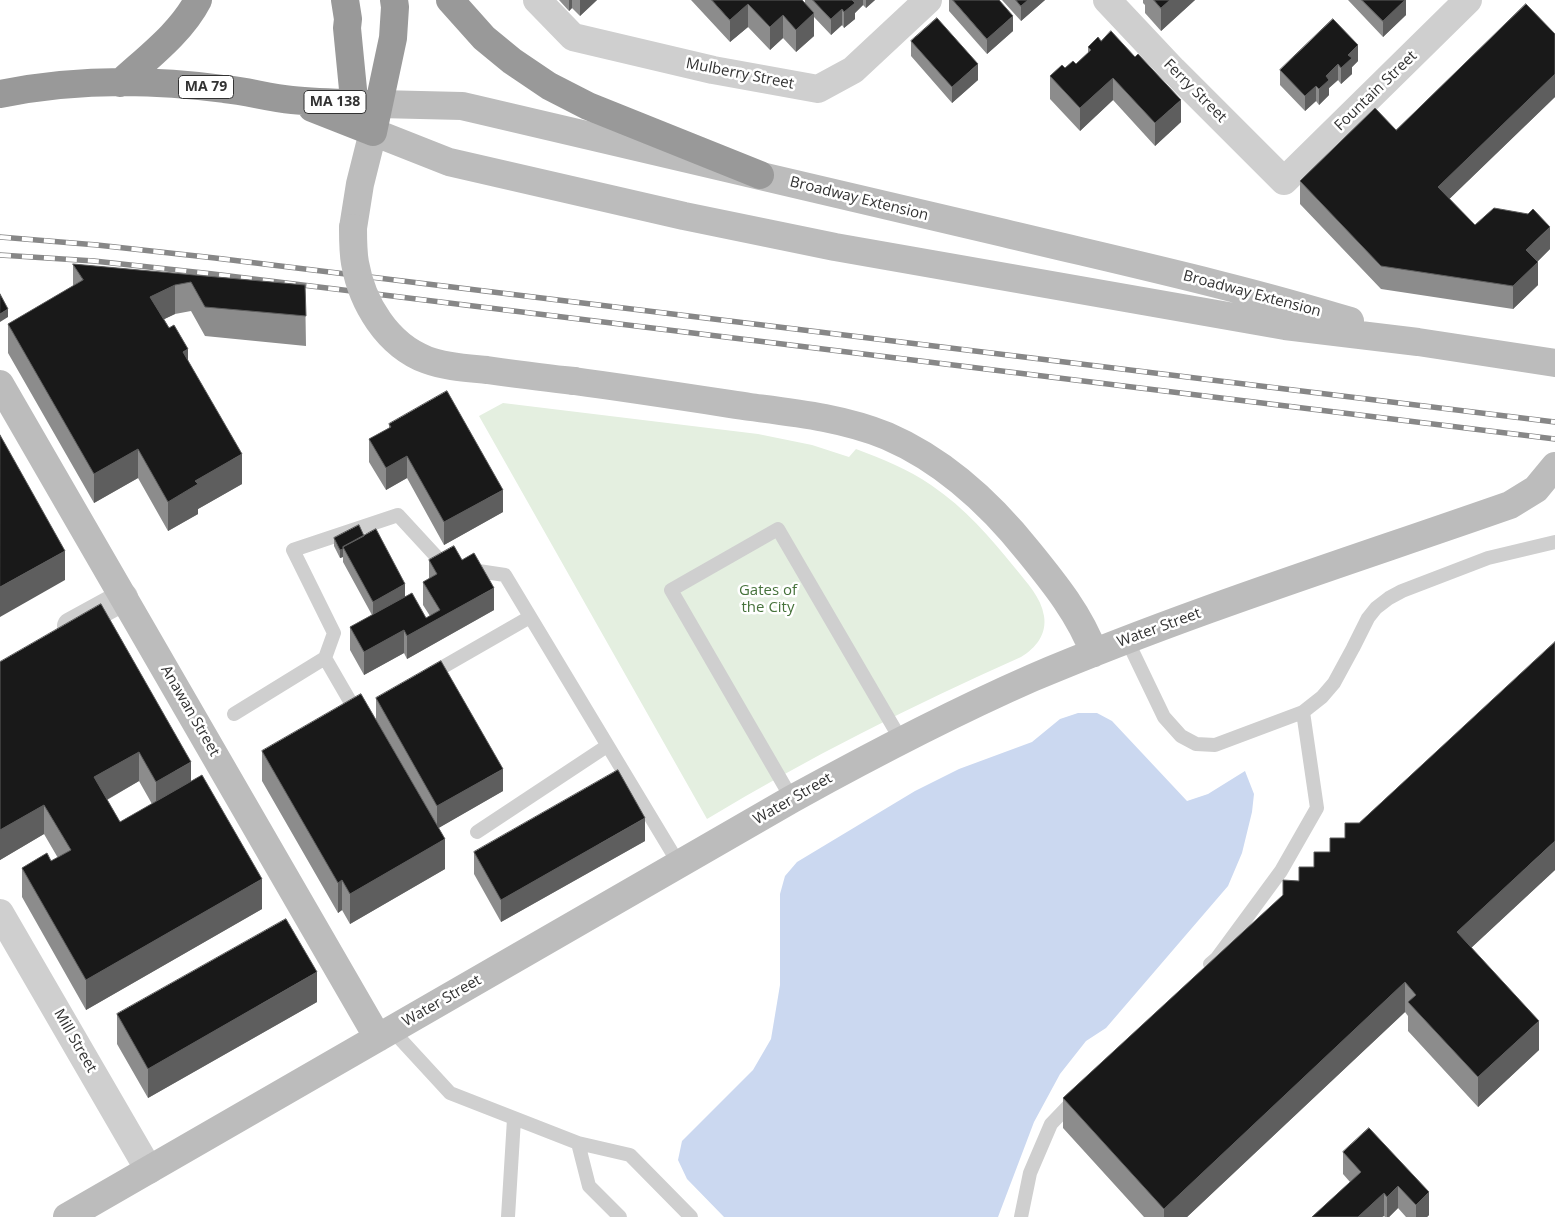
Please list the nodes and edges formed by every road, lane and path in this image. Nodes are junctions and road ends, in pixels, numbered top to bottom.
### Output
1 (198, 0) edge
2 (345, 0) edge
3 (394, 0) edge
4 (450, 0) edge
5 (537, 0) edge
6 (928, 0) edge
7 (1107, 0) edge
8 (1468, 0) edge
9 (120, 83) junction
10 (0, 94) edge
11 (291, 100) joint
12 (366, 116) junction
13 (760, 175) junction
14 (1284, 181) joint
15 (1418, 342) junction
16 (1555, 363) edge
17 (0, 384) edge
18 (1555, 466) edge
19 (1555, 542) edge
20 (124, 597) junction
21 (530, 617) junction
22 (53, 636) edge
23 (1127, 640) junction
24 (1094, 653) junction
25 (325, 658) junction
26 (418, 681) edge
27 (1303, 712) junction
28 (234, 714) dead end
29 (358, 715) edge
30 (902, 740) junction
31 (607, 746) junction
32 (792, 799) junction
33 (477, 832) dead end
34 (679, 864) junction
35 (0, 913) edge
36 (1202, 971) edge
37 (385, 1034) junction
38 (1084, 1089) edge
39 (514, 1119) junction
40 (578, 1143) junction
41 (149, 1170) junction
42 (67, 1217) edge
43 (508, 1217) edge
44 (620, 1217) edge
45 (691, 1217) edge
46 (1021, 1217) edge

1 - 9 highway
2 - 12 highway
3 - 12 highway
4 - 13 highway
5 - 6 street, Mulberry Street
7 - 14 street, Ferry Street
8 - 14 street, Fountain Street
9 - 10 highway, Broadway Extension / MA 79
9 - 11 highway, Broadway Extension / MA 79
11 - 12 highway, Broadway Extension / MA 138
12 - 13 street, Broadway Extension / MA 138
12 - 15 street, Broadway Extension / MA 138
12 - 24 street, bridge
13 - 15 street, Broadway Extension / MA 138
15 - 16 street, Broadway Extension / MA 138
17 - 20 street, Anawan Street
18 - 23 street, Water Street
19 - 27 lane
20 - 22 street
20 - 37 street, Anawan Street
21 - 25 lane
21 - 26 lane
21 - 31 lane
23 - 24 street, Water Street
23 - 27 lane
24 - 30 street, Water Street
25 - 28 lane
25 - 29 lane
27 - 36 lane
30 - 32 street, Water Street
30 - 32 lane
31 - 33 lane
31 - 34 lane
32 - 34 street, Water Street
34 - 37 street, Water Street
35 - 41 street, Mill Street
37 - 39 lane
37 - 41 street, Water Street
38 - 46 lane
39 - 40 lane
39 - 43 lane
40 - 44 lane
40 - 45 lane
41 - 42 street, Water Street

